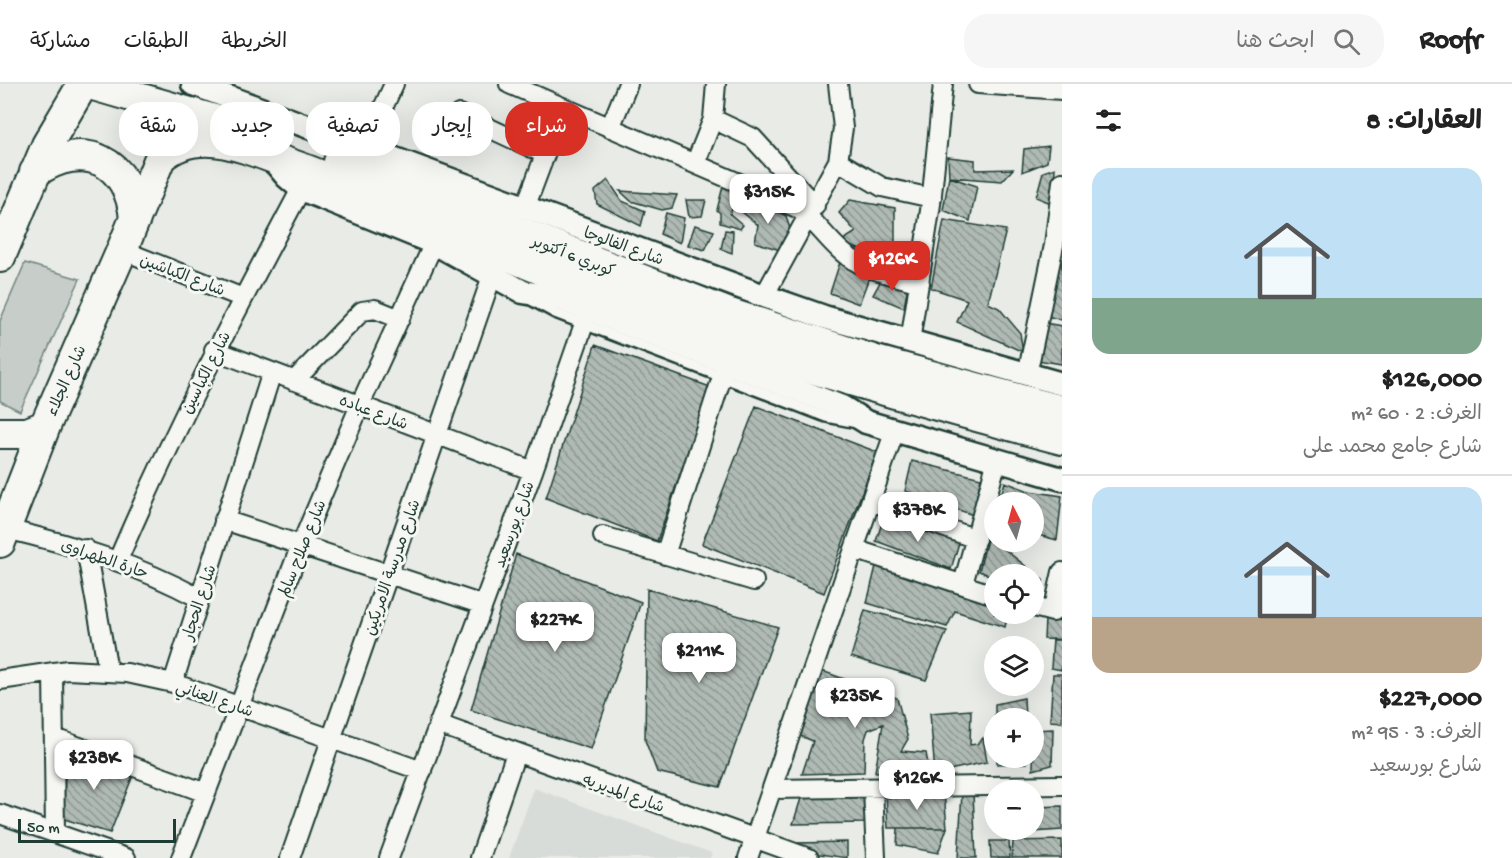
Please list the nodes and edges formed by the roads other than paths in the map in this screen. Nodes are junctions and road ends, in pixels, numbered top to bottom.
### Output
1 (83, 84) edge
2 (90, 84) edge
3 (394, 84) edge
4 (509, 84) edge
5 (628, 84) edge
6 (716, 84) edge
7 (838, 84) edge
8 (943, 84) edge
9 (978, 84) edge
10 (204, 86) edge
11 (1062, 90) edge
12 (386, 102) edge
13 (551, 102) edge
14 (588, 118) edge
15 (713, 118) junction
16 (306, 126) edge
17 (610, 128) junction
18 (383, 156) edge
19 (544, 156) edge
20 (271, 158) junction
21 (838, 161) junction
22 (695, 164) junction
23 (35, 172) junction
24 (1062, 182) edge
25 (374, 187) junction
26 (300, 189) junction
27 (932, 198) junction
28 (525, 208) junction
29 (812, 211) junction
30 (135, 219) junction
31 (435, 243) junction
32 (1058, 245) edge
33 (122, 250) junction
34 (0, 257) edge
35 (492, 276) junction
36 (920, 283) junction
37 (523, 292) junction
38 (764, 296) junction
39 (243, 297) junction
40 (400, 319) junction
41 (584, 324) junction
42 (910, 342) junction
43 (214, 350) junction
44 (272, 372) junction
45 (1027, 375) junction
46 (722, 377) junction
47 (294, 381) junction
48 (1062, 384) edge
49 (360, 405) junction
50 (1062, 411) edge
51 (866, 422) junction
52 (45, 426) junction
53 (895, 430) junction
54 (0, 433) edge
55 (437, 435) junction
56 (1062, 439) edge
57 (997, 460) junction
58 (533, 471) junction
59 (1061, 474) edge
60 (871, 501) junction
61 (224, 520) junction
62 (3, 535) edge
63 (603, 537) dead end
64 (976, 538) junction
65 (301, 545) junction
66 (86, 549) junction
67 (854, 549) junction
68 (665, 555) junction
69 (118, 560) junction
70 (1062, 572) edge
71 (389, 574) junction
72 (754, 581) dead end
73 (963, 584) junction
74 (984, 591) edge
75 (199, 598) junction
76 (483, 605) junction
77 (1044, 610) edge
78 (108, 670) junction
79 (53, 673) junction
80 (0, 680) edge
81 (172, 683) junction
82 (239, 705) junction
83 (438, 724) junction
84 (55, 738) junction
85 (332, 739) junction
86 (516, 753) junction
87 (422, 771) junction
88 (1062, 785) edge
89 (873, 788) junction
90 (772, 789) junction
91 (206, 793) junction
92 (0, 814) edge
93 (55, 833) junction
94 (754, 839) junction
95 (126, 858) edge
96 (181, 858) edge
97 (290, 858) edge
98 (389, 858) edge
99 (480, 858) edge
100 (748, 858) edge
101 (810, 858) edge
102 (876, 858) edge

1 - 23 highway
2 - 25 highway, كوبري 6 أكتوبر
3 - 12 street
4 - 13 street
5 - 17 street
6 - 15 street
7 - 21 street
8 - 27 street
9 - 11 street
10 - 16 street, شارع الفالوجا
14 - 17 street
15 - 22 street
15 - 29 street
17 - 22 street
18 - 28 street, شارع الفالوجا
19 - 28 street
20 - 25 highway, شارع الجلاء
20 - 26 street
20 - 30 highway, شارع الجلاء
21 - 27 street
21 - 29 street
22 - 29 street
23 - 30 highway
23 - 34 highway
24 - 32 street
25 - 50 highway, كوبري 6 أكتوبر
25 - 56 highway, كوبري 6 أكتوبر
26 - 31 street
26 - 39 street, شارع الكباسين
27 - 36 street
28 - 38 street, شارع الفالوجا
29 - 36 street
29 - 38 street
30 - 33 highway, شارع الجلاء
31 - 35 street
31 - 40 street, شارع صلاح سالم
32 - 45 street
33 - 39 street, شارع الكباشين
33 - 52 highway, شارع الجلاء
35 - 37 street
35 - 55 street, شارع مدرسة الامريكين
36 - 42 street
37 - 41 lane
37 - 51 street
38 - 42 street, شارع الفالوجا
39 - 43 street, شارع الكباسين
40 - 47 street
40 - 49 street, شارع صلاح سالم
41 - 46 lane
41 - 58 street, شارع بورسعيد
42 - 45 street, شارع الفالوجا
43 - 44 street, شارع عباده
43 - 69 street, شارع الكباسين
44 - 47 street, شارع عباده
44 - 61 street, شارع الحجار
45 - 48 street, شارع الفالوجا
46 - 51 lane
46 - 68 street
47 - 49 street, شارع عباده
49 - 55 street, شارع عباده
49 - 65 street, شارع صلاح سالم
51 - 53 street
52 - 54 highway
52 - 62 highway, شارع الجلاء
53 - 57 street
53 - 60 street
55 - 58 street, شارع عباده
55 - 71 street, شارع مدرسة الامريكين
57 - 59 street
57 - 64 street
58 - 76 street, شارع بورسعيد
60 - 64 street
60 - 67 street
61 - 65 street
61 - 75 street, شارع الحجار
62 - 66 street, حارة الطهراوى
63 - 68 street
64 - 73 street
65 - 71 street
65 - 82 street, شارع صلاح سالم
66 - 69 street, حارة الطهراوى
66 - 78 street
67 - 73 street
67 - 90 street
68 - 72 street
69 - 75 street, حارة الطهراوى
70 - 77 street
71 - 76 street
71 - 85 street, شارع مدرسة الامريكين
73 - 74 street
75 - 81 street, شارع الحجار
76 - 83 street, شارع بورسعيد
78 - 79 street, شارع العناني
78 - 81 street, شارع العناني
79 - 80 street, شارع العناني
79 - 84 street
81 - 82 street, شارع العناني
82 - 85 street, شارع العناني
82 - 91 street, شارع صلاح سالم
83 - 86 street, شارع المديريه
83 - 87 street, شارع بورسعيد
84 - 91 street
84 - 93 street
85 - 87 street, شارع العناني
85 - 97 street, شارع مدرسة الامريكين
86 - 94 street, شارع المديريه
86 - 99 street
87 - 98 street, شارع بورسعيد
88 - 89 street
89 - 90 street
89 - 102 street
90 - 94 street
91 - 96 street, شارع صلاح سالم
92 - 93 street
93 - 95 street
94 - 100 street
94 - 101 street, شارع المديريه

